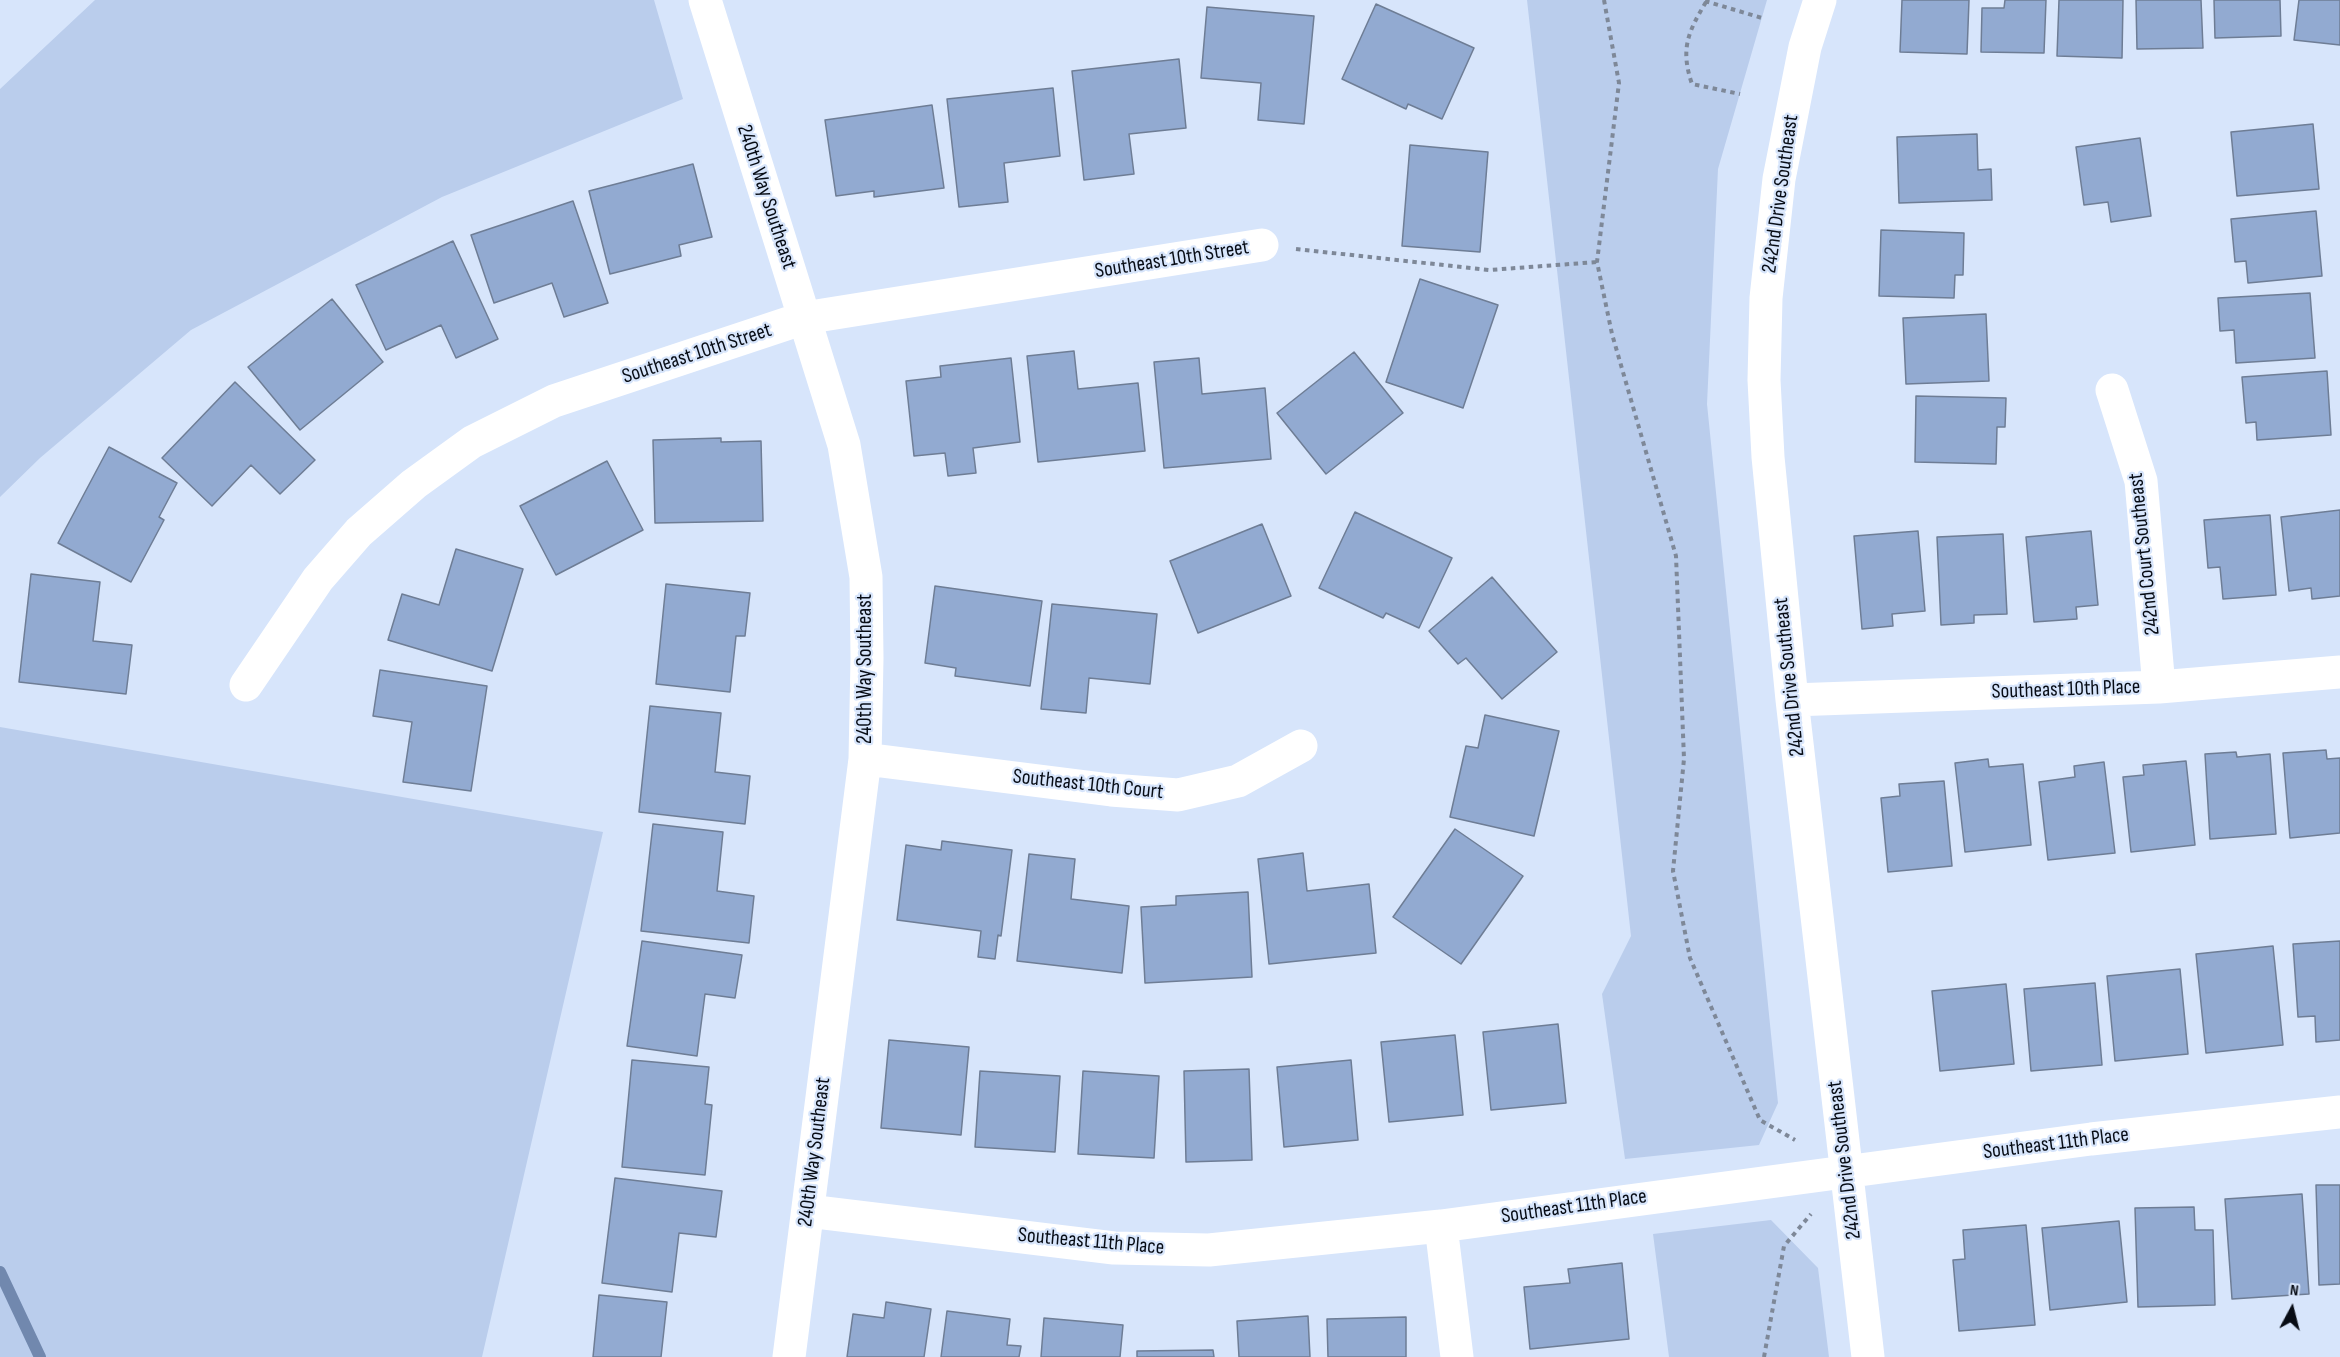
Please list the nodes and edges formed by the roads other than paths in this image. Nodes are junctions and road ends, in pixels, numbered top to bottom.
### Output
1 (705, 0) edge
2 (1820, 0) edge
3 (1262, 245) road end
4 (804, 318) junction
5 (2112, 390) dead end
6 (2340, 672) edge
7 (246, 685) dead end
8 (2159, 687) junction
9 (1792, 700) junction
10 (1301, 746) dead end
11 (866, 759) junction
12 (2340, 1112) edge
13 (1846, 1171) junction
14 (808, 1211) junction
15 (1441, 1226) junction
16 (789, 1357) edge
17 (1457, 1357) edge
18 (1868, 1357) edge

1 - 4 street, 240th Way Southeast
2 - 9 street, 242nd Drive Southeast
3 - 4 street, Southeast 10th Street
4 - 7 street, Southeast 10th Street
4 - 11 street, 240th Way Southeast
5 - 8 street, 242nd Court Southeast
6 - 8 street, Southeast 10th Place
8 - 9 street, Southeast 10th Place
9 - 13 street, 242nd Drive Southeast
10 - 11 street, Southeast 10th Court
11 - 14 street, 240th Way Southeast
12 - 13 street, Southeast 11th Place
13 - 15 street, Southeast 11th Place
13 - 18 street, 242nd Drive Southeast
14 - 15 street, Southeast 11th Place
14 - 16 street, 240th Way Southeast
15 - 17 street

